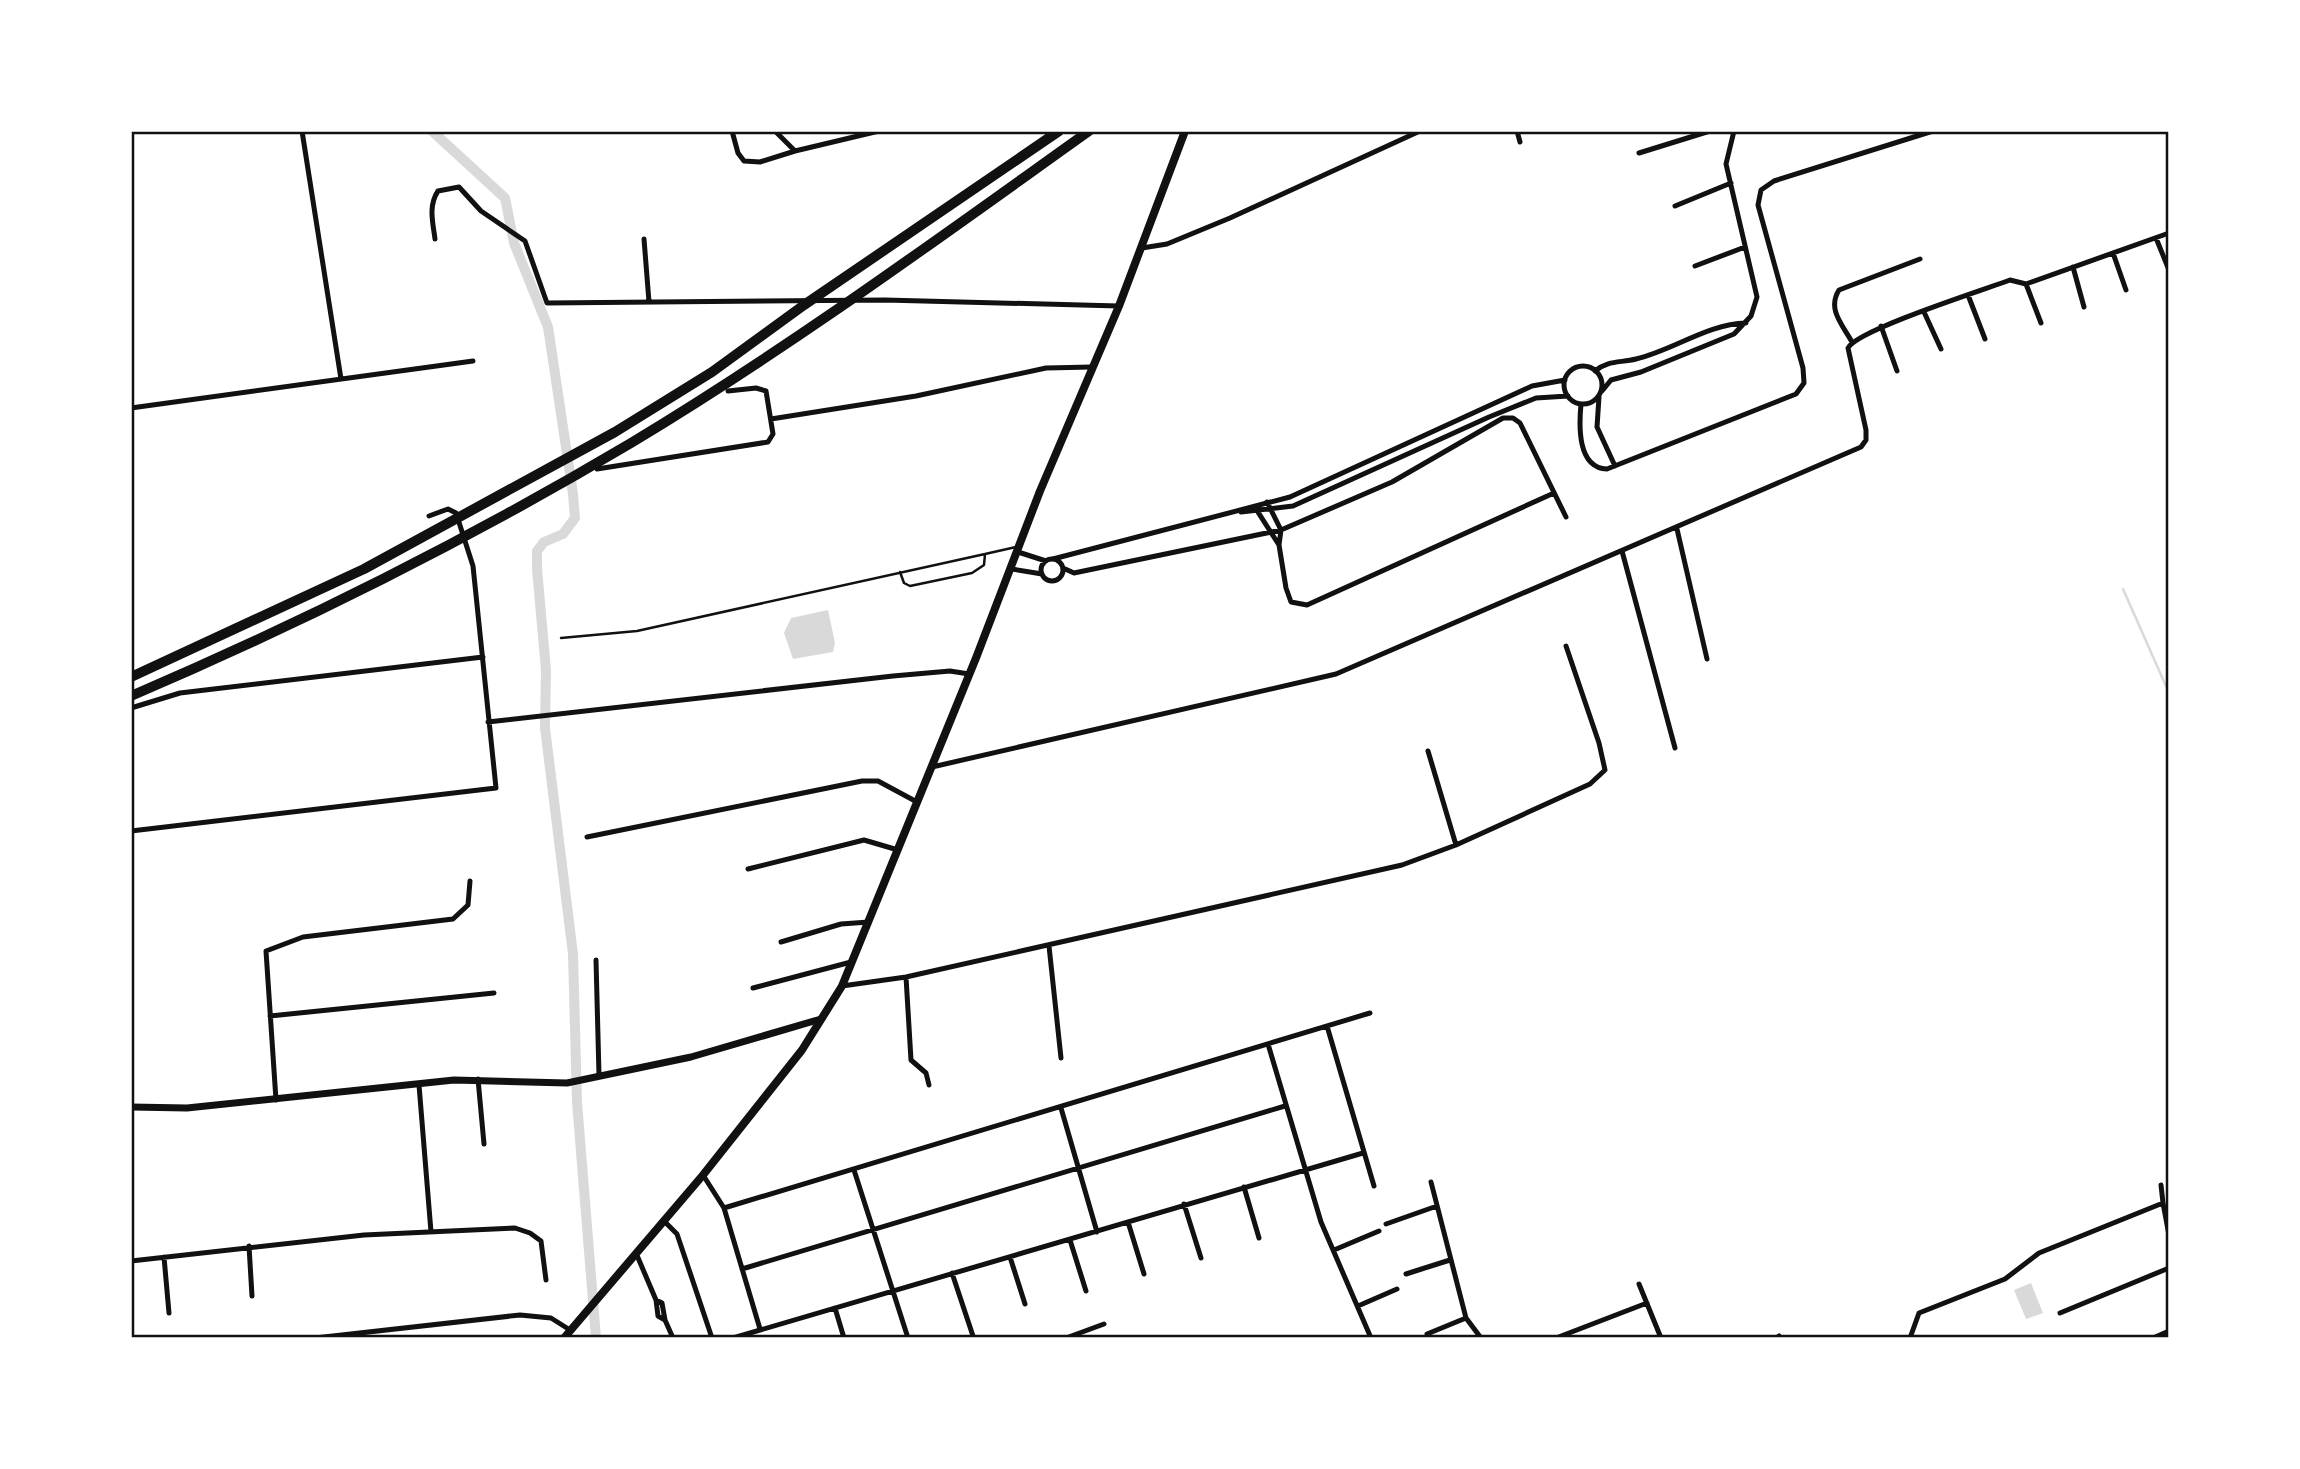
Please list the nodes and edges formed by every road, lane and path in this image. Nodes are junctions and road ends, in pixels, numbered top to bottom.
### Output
1 (302, 131) edge
2 (732, 131) edge
3 (775, 131) edge
4 (879, 131) edge
5 (1059, 131) edge
6 (1089, 131) edge
7 (1185, 131) edge
8 (1420, 131) edge
9 (1517, 131) edge
10 (1710, 131) edge
11 (1734, 131) edge
12 (1933, 131) edge
13 (1520, 142) dead end
14 (795, 151) junction
15 (1639, 153) dead end
16 (1731, 183) junction
17 (1675, 206) dead end
18 (2169, 233) edge
19 (2156, 238) junction
20 (435, 239) dead end
21 (644, 239) dead end
22 (1745, 247) junction
23 (1142, 248) junction
24 (2112, 253) junction
25 (1920, 258) dead end
26 (1695, 266) dead end
27 (2073, 267) junction
28 (2169, 270) edge
29 (2026, 284) junction
30 (2126, 290) dead end
31 (1968, 295) junction
32 (649, 302) junction
33 (1119, 306) junction
34 (2084, 307) dead end
35 (1924, 312) junction
36 (1746, 323) junction
37 (2041, 323) dead end
38 (1881, 326) junction
39 (1985, 339) dead end
40 (1679, 342) junction
41 (1852, 342) junction
42 (1941, 349) dead end
43 (1685, 355) junction
44 (1637, 359) junction
45 (473, 361) dead end
46 (1093, 367) junction
47 (1595, 371) junction
48 (1897, 371) dead end
49 (1642, 372) junction
50 (341, 379) junction
51 (1565, 380) junction
52 (728, 391) dead end
53 (1600, 393) junction
54 (1568, 396) junction
55 (1581, 404) junction
56 (131, 408) edge
57 (771, 419) junction
58 (1615, 466) junction
59 (597, 469) dead end
60 (1554, 493) junction
61 (1268, 505) junction
62 (1256, 508) junction
63 (429, 516) dead end
64 (1566, 517) dead end
65 (1677, 529) junction
66 (1268, 530) junction
67 (1281, 530) junction
68 (1279, 545) junction
69 (1019, 549) junction
70 (1622, 551) junction
71 (985, 554) junction
72 (1049, 560) junction
73 (1063, 568) junction
74 (1012, 569) junction
75 (900, 572) junction
76 (1042, 574) junction
77 (561, 638) dead end
78 (1566, 646) dead end
79 (483, 657) junction
80 (1707, 659) dead end
81 (969, 674) junction
82 (131, 677) edge
83 (131, 696) edge
84 (131, 708) edge
85 (488, 722) junction
86 (1675, 748) dead end
87 (1428, 751) dead end
88 (932, 768) junction
89 (917, 802) junction
90 (131, 831) edge
91 (587, 837) dead end
92 (1456, 845) junction
93 (898, 850) junction
94 (748, 869) dead end
95 (470, 881) dead end
96 (869, 922) junction
97 (781, 942) dead end
98 (1049, 946) junction
99 (596, 960) dead end
100 (854, 961) junction
101 (906, 977) junction
102 (842, 986) junction
103 (753, 988) dead end
104 (494, 993) dead end
105 (1370, 1013) dead end
106 (270, 1016) junction
107 (821, 1019) junction
108 (1326, 1026) junction
109 (1268, 1044) junction
110 (1061, 1058) dead end
111 (600, 1074) junction
112 (478, 1079) junction
113 (929, 1084) dead end
114 (419, 1085) junction
115 (276, 1100) junction
116 (1285, 1106) junction
117 (131, 1107) edge
118 (1061, 1108) junction
119 (484, 1144) dead end
120 (1363, 1153) junction
121 (1078, 1167) junction
122 (854, 1170) junction
123 (1304, 1171) junction
124 (703, 1175) junction
125 (1431, 1182) dead end
126 (2161, 1185) dead end
127 (1374, 1186) dead end
128 (1244, 1187) junction
129 (2163, 1203) junction
130 (1184, 1205) junction
131 (1437, 1206) junction
132 (724, 1208) junction
133 (663, 1220) junction
134 (1128, 1222) junction
135 (1386, 1224) dead end
136 (873, 1229) junction
137 (1379, 1231) dead end
138 (431, 1232) junction
139 (1097, 1232) junction
140 (2169, 1235) edge
141 (1259, 1238) dead end
142 (1070, 1240) junction
143 (249, 1246) junction
144 (1334, 1250) junction
145 (636, 1253) junction
146 (164, 1257) junction
147 (1010, 1257) junction
148 (1201, 1258) dead end
149 (1451, 1260) junction
150 (131, 1261) edge
151 (2169, 1268) edge
152 (742, 1269) junction
153 (952, 1273) junction
154 (1144, 1274) dead end
155 (1406, 1274) dead end
156 (546, 1280) dead end
157 (1640, 1284) dead end
158 (1397, 1289) dead end
159 (893, 1290) junction
160 (1086, 1291) dead end
161 (252, 1296) dead end
162 (1647, 1303) junction
163 (1025, 1304) dead end
164 (1358, 1306) junction
165 (835, 1308) junction
166 (169, 1313) dead end
167 (2060, 1313) dead end
168 (1466, 1318) junction
169 (1104, 1324) dead end
170 (760, 1329) junction
171 (2169, 1331) edge
172 (567, 1334) edge
173 (1427, 1334) dead end
174 (973, 1336) edge
175 (315, 1338) edge
176 (673, 1338) edge
177 (712, 1338) edge
178 (733, 1338) edge
179 (844, 1338) edge
180 (908, 1338) edge
181 (1066, 1338) edge
182 (1371, 1338) edge
183 (1481, 1338) edge
184 (1556, 1338) edge
185 (1661, 1338) edge
186 (1910, 1338) edge
187 (2153, 1338) edge

1 - 50 street
2 - 14 street
3 - 14 street
4 - 14 street
5 - 82 highway
6 - 83 highway
7 - 23 main road
8 - 23 street
9 - 13 street
10 - 15 street
11 - 16 street
12 - 58 street
16 - 17 street
16 - 22 street
18 - 19 street
19 - 24 street
19 - 28 street
20 - 32 street
21 - 32 street
22 - 26 street
22 - 36 street
23 - 33 main road
24 - 27 street
24 - 30 street
25 - 41 street
27 - 29 street
27 - 34 street
29 - 31 street
29 - 37 street
31 - 35 street
31 - 39 street
32 - 33 street
33 - 46 main road
35 - 38 street
35 - 42 street
36 - 40 street
36 - 43 street
38 - 41 street
38 - 48 street
40 - 43 street
40 - 44 street
41 - 65 street
43 - 49 street
44 - 47 street
44 - 49 street
45 - 50 street
46 - 57 street
46 - 69 main road
47 - 51 street
47 - 53 street
49 - 53 street
50 - 56 street
51 - 54 street
51 - 61 street
52 - 57 street
53 - 55 street
53 - 58 street
54 - 55 street
54 - 61 street
55 - 58 street
57 - 59 street
60 - 64 street
60 - 67 street
60 - 68 street
61 - 62 street
61 - 67 street
62 - 66 street
62 - 72 street
63 - 79 street
65 - 70 street
65 - 80 street
66 - 67 street
66 - 68 street
66 - 73 street
67 - 68 street
69 - 71 lane
69 - 72 street
69 - 74 main road
70 - 86 street
70 - 88 street
71 - 75 lane
71 - 75 lane
72 - 73 street
72 - 76 street
73 - 76 street
74 - 76 street
74 - 81 main road
75 - 77 lane
78 - 92 street
79 - 84 street
79 - 85 street
81 - 85 street
81 - 88 main road
85 - 90 street
87 - 92 street
88 - 89 main road
89 - 91 street
89 - 93 main road
92 - 98 street
93 - 94 street
93 - 96 main road
95 - 106 street
96 - 97 street
96 - 100 main road
98 - 101 street
98 - 110 street
99 - 111 street
100 - 102 main road
100 - 103 street
101 - 102 street
101 - 113 street
102 - 107 main road
104 - 106 street
105 - 108 street
106 - 115 street
107 - 111 street
107 - 124 main road
108 - 109 street
108 - 120 street
109 - 116 street
109 - 118 street
111 - 112 street
112 - 114 street
112 - 119 street
114 - 115 street
114 - 138 street
115 - 117 street
116 - 121 street
116 - 123 street
118 - 121 street
118 - 122 street
120 - 123 street
120 - 127 street
121 - 136 street
121 - 139 street
122 - 132 street
122 - 136 street
123 - 128 street
123 - 144 street
124 - 132 street
124 - 133 main road
125 - 131 street
126 - 129 street
128 - 130 street
128 - 141 street
129 - 140 street
129 - 186 street
130 - 134 street
130 - 148 street
131 - 135 street
131 - 149 street
132 - 152 street
133 - 145 main road
133 - 177 street
134 - 139 street
134 - 154 street
136 - 152 street
136 - 159 street
137 - 144 street
138 - 143 street
138 - 156 street
139 - 142 street
142 - 147 street
142 - 160 street
143 - 146 street
143 - 161 street
144 - 164 street
145 - 172 main road
145 - 176 street
146 - 150 street
146 - 166 street
147 - 153 street
147 - 163 street
149 - 155 street
149 - 168 street
151 - 167 street
152 - 170 street
153 - 159 street
153 - 174 street
157 - 162 street
158 - 164 street
159 - 165 street
159 - 180 street
162 - 184 street
162 - 185 street
164 - 182 street
165 - 170 street
165 - 179 street
168 - 173 street
168 - 183 street
169 - 181 street
170 - 178 street
171 - 187 street
172 - 175 street

